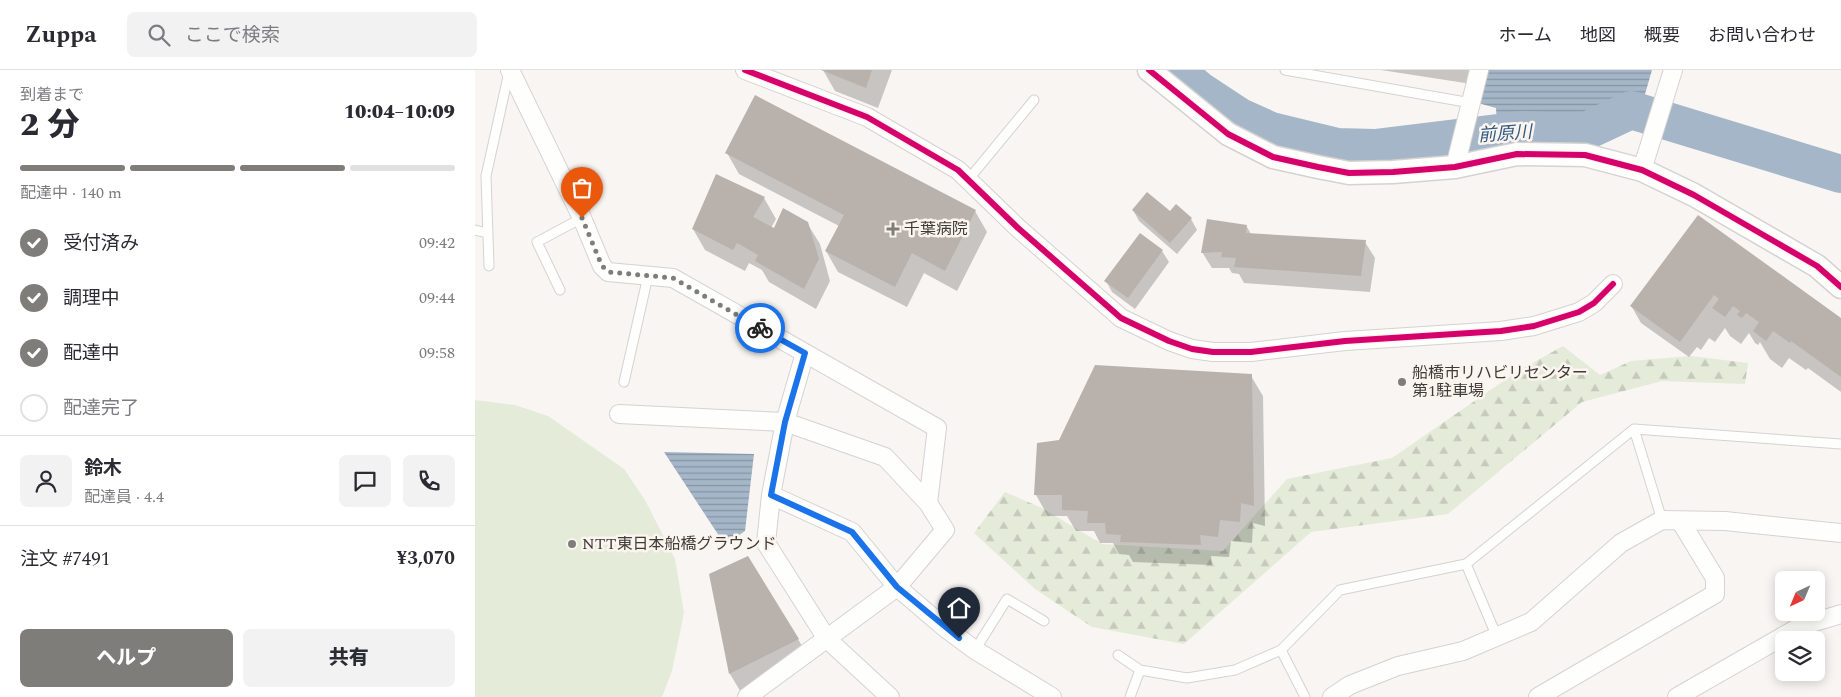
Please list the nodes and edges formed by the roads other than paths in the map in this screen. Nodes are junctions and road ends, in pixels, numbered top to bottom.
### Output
1 (745, 70) edge
2 (1149, 70) edge
3 (1285, 70) edge
4 (1479, 70) edge
5 (1673, 70) edge
6 (510, 71) edge
7 (1034, 100) dead end
8 (1471, 103) junction
9 (1455, 167) junction
10 (1642, 170) junction
11 (968, 180) junction
12 (582, 218) junction
13 (475, 230) edge
14 (487, 233) junction
15 (489, 266) dead end
16 (648, 276) junction
17 (1613, 284) dead end
18 (1841, 287) edge
19 (560, 290) dead end
20 (805, 353) junction
21 (624, 382) dead end
22 (619, 414) dead end
23 (785, 422) junction
24 (1634, 429) junction
25 (1841, 444) edge
26 (771, 495) junction
27 (928, 503) junction
28 (1662, 520) junction
29 (1681, 522) junction
30 (1841, 533) edge
31 (1466, 564) junction
32 (897, 587) junction
33 (1841, 614) edge
34 (1044, 621) dead end
35 (1497, 637) junction
36 (827, 639) junction
37 (975, 650) junction
38 (1281, 650) junction
39 (1118, 655) dead end
40 (1140, 670) junction
41 (1352, 691) edge
42 (747, 697) edge
43 (890, 697) edge
44 (1052, 697) edge
45 (1130, 697) edge
46 (1305, 697) edge
47 (1332, 697) edge
48 (1538, 697) edge
49 (1677, 697) edge

1 - 11 street
2 - 9 street
3 - 8 lane
4 - 8 street
5 - 10 street
6 - 12 street
6 - 14 lane
7 - 11 lane
8 - 9 street
9 - 10 street
10 - 18 street
11 - 17 street
12 - 16 street
12 - 19 lane
13 - 14 lane
14 - 15 lane
16 - 20 street
16 - 21 lane
20 - 23 street
20 - 27 street
22 - 23 street
23 - 26 street
23 - 27 street
24 - 25 lane
24 - 28 lane
24 - 31 lane
26 - 32 street
26 - 36 street
27 - 32 street
28 - 29 street
28 - 35 street
29 - 30 street
29 - 48 street
31 - 35 lane
31 - 38 lane
32 - 36 street
32 - 37 street
33 - 49 street
34 - 37 lane
35 - 41 street
36 - 42 street
36 - 43 street
37 - 44 street
38 - 40 lane
38 - 46 lane
39 - 40 lane
40 - 45 lane
41 - 47 street

